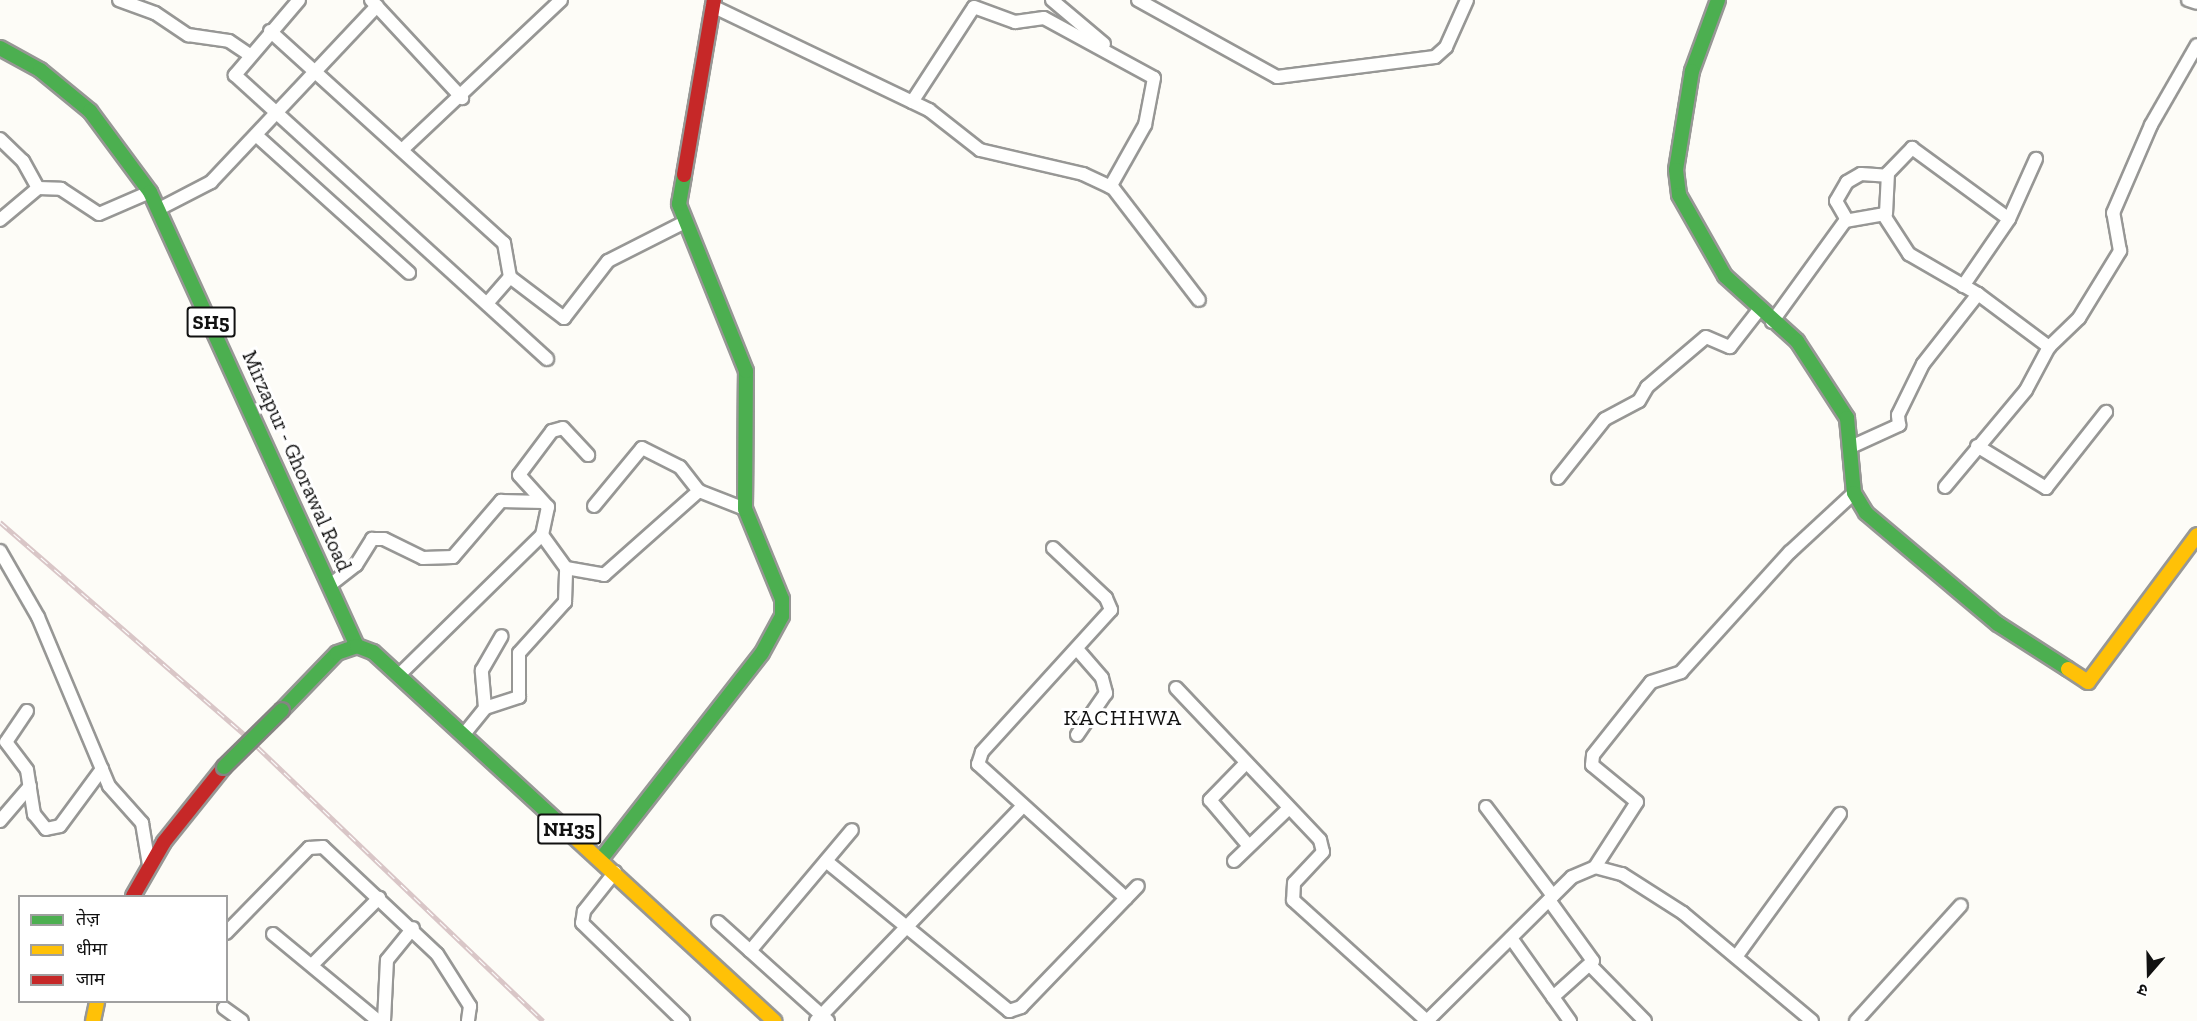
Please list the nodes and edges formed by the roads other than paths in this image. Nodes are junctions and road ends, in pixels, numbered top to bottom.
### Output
1 (119, 0) edge
2 (299, 0) edge
3 (561, 0) edge
4 (1052, 0) edge
5 (1138, 0) edge
6 (1467, 0) edge
7 (2188, 0) edge
8 (1716, 2) edge
9 (374, 3) edge
10 (713, 3) edge
11 (2197, 3) edge
12 (270, 31) junction
13 (2196, 47) edge
14 (0, 48) edge
15 (248, 54) junction
16 (1123, 60) junction
17 (314, 72) junction
18 (462, 98) junction
19 (912, 102) junction
20 (277, 112) junction
21 (256, 135) junction
22 (0, 139) edge
23 (403, 149) junction
24 (2036, 159) dead end
25 (1887, 176) junction
26 (1110, 187) junction
27 (38, 188) junction
28 (150, 192) junction
29 (159, 209) junction
30 (1886, 214) junction
31 (2009, 219) junction
32 (0, 220) edge
33 (1847, 220) junction
34 (685, 222) junction
35 (409, 273) dead end
36 (510, 277) junction
37 (1963, 286) junction
38 (1978, 294) junction
39 (1198, 300) dead end
40 (487, 303) junction
41 (1758, 311) junction
42 (1772, 322) junction
43 (2049, 347) junction
44 (547, 359) dead end
45 (2106, 412) dead end
46 (1853, 446) junction
47 (1977, 446) junction
48 (588, 455) dead end
49 (1558, 478) dead end
50 (1945, 487) dead end
51 (699, 491) junction
52 (1854, 493) junction
53 (543, 501) junction
54 (594, 506) dead end
55 (745, 509) junction
56 (2197, 534) edge
57 (542, 535) junction
58 (1053, 548) dead end
59 (0, 551) edge
60 (566, 568) junction
61 (330, 585) junction
62 (502, 636) dead end
63 (357, 646) junction
64 (1077, 649) junction
65 (399, 675) junction
66 (1176, 688) dead end
67 (485, 708) junction
68 (27, 711) dead end
69 (465, 733) junction
70 (1077, 735) dead end
71 (1246, 763) junction
72 (102, 769) junction
73 (30, 786) junction
74 (1023, 806) junction
75 (1486, 807) dead end
76 (1289, 808) junction
77 (1840, 814) dead end
78 (0, 821) edge
79 (852, 830) dead end
80 (1250, 846) junction
81 (601, 859) junction
82 (826, 861) junction
83 (1234, 861) dead end
84 (149, 866) junction
85 (1595, 867) junction
86 (615, 872) junction
87 (1138, 886) dead end
88 (135, 895) edge
89 (380, 897) junction
90 (1126, 898) junction
91 (1551, 898) junction
92 (1961, 905) dead end
93 (718, 922) dead end
94 (413, 928) junction
95 (905, 928) junction
96 (228, 931) edge
97 (273, 934) dead end
98 (1510, 938) junction
99 (750, 951) junction
100 (1736, 957) junction
101 (312, 965) junction
102 (1591, 966) junction
103 (1553, 997) junction
104 (97, 1003) edge
105 (224, 1008) dead end
106 (1009, 1016) edge
107 (822, 1019) edge
108 (93, 1021) edge
109 (242, 1021) edge
110 (378, 1021) edge
111 (384, 1021) edge
112 (468, 1021) edge
113 (683, 1021) edge
114 (774, 1021) edge
115 (1427, 1021) edge
116 (1570, 1021) edge
117 (1645, 1021) edge
118 (1812, 1021) edge
119 (1856, 1021) edge

1 - 15 street
2 - 12 street
3 - 18 street
4 - 16 street
5 - 6 street
7 - 11 street
8 - 41 main road
9 - 17 street
9 - 18 street
10 - 19 street
10 - 34 main road
12 - 15 street
12 - 17 street
13 - 43 street
14 - 28 main road, Mirzapur - Ghorawal Road / SH5
15 - 20 street
16 - 19 street
16 - 26 street
17 - 20 street
17 - 23 street
18 - 23 street
19 - 26 street
20 - 21 street
20 - 40 street
21 - 29 street
21 - 35 street
22 - 27 street
23 - 36 street
24 - 31 street
25 - 30 street
25 - 31 street
25 - 33 street
26 - 39 street
27 - 28 street
27 - 32 street
28 - 29 main road, Mirzapur - Ghorawal Road / SH5
29 - 61 main road, Mirzapur - Ghorawal Road / SH5
30 - 33 street
30 - 37 street
31 - 37 street
33 - 42 street
34 - 36 street
34 - 55 main road
36 - 40 street
37 - 38 street
38 - 43 street
38 - 46 street
40 - 44 street
41 - 42 main road
41 - 49 street
42 - 46 main road
43 - 47 street
45 - 47 street
46 - 52 main road
47 - 50 street
48 - 53 street
51 - 54 street
51 - 55 street
51 - 60 street
52 - 56 main road
52 - 85 street
53 - 57 street
53 - 61 street
55 - 81 main road
57 - 60 street
57 - 65 street
58 - 64 street
59 - 72 street
60 - 67 street
61 - 63 main road, Mirzapur - Ghorawal Road / SH5
62 - 67 street
63 - 65 main road, NH35
63 - 84 main road, bridge
64 - 70 street
64 - 74 street
65 - 69 main road, NH35
66 - 71 street
67 - 69 street
68 - 73 street
69 - 81 main road, NH35
71 - 76 street
71 - 80 street
72 - 73 street
72 - 84 street
73 - 78 street
74 - 90 street
74 - 95 street
75 - 91 street
76 - 80 street
76 - 115 street
77 - 100 street
79 - 82 street
80 - 83 street
81 - 86 main road, NH35
82 - 95 street
82 - 99 street
84 - 88 main road
85 - 91 street
85 - 100 street
86 - 113 street
86 - 114 main road, NH35
87 - 90 street
89 - 94 street
89 - 96 street
89 - 101 street
90 - 106 street
91 - 98 street
91 - 102 street
92 - 119 street
93 - 99 street
94 - 111 street
94 - 112 street
95 - 106 street
95 - 107 street
97 - 101 street
98 - 103 street
98 - 115 street
99 - 107 street
100 - 118 street
101 - 110 street
102 - 103 street
102 - 117 street
103 - 116 street
104 - 108 main road
105 - 109 street

